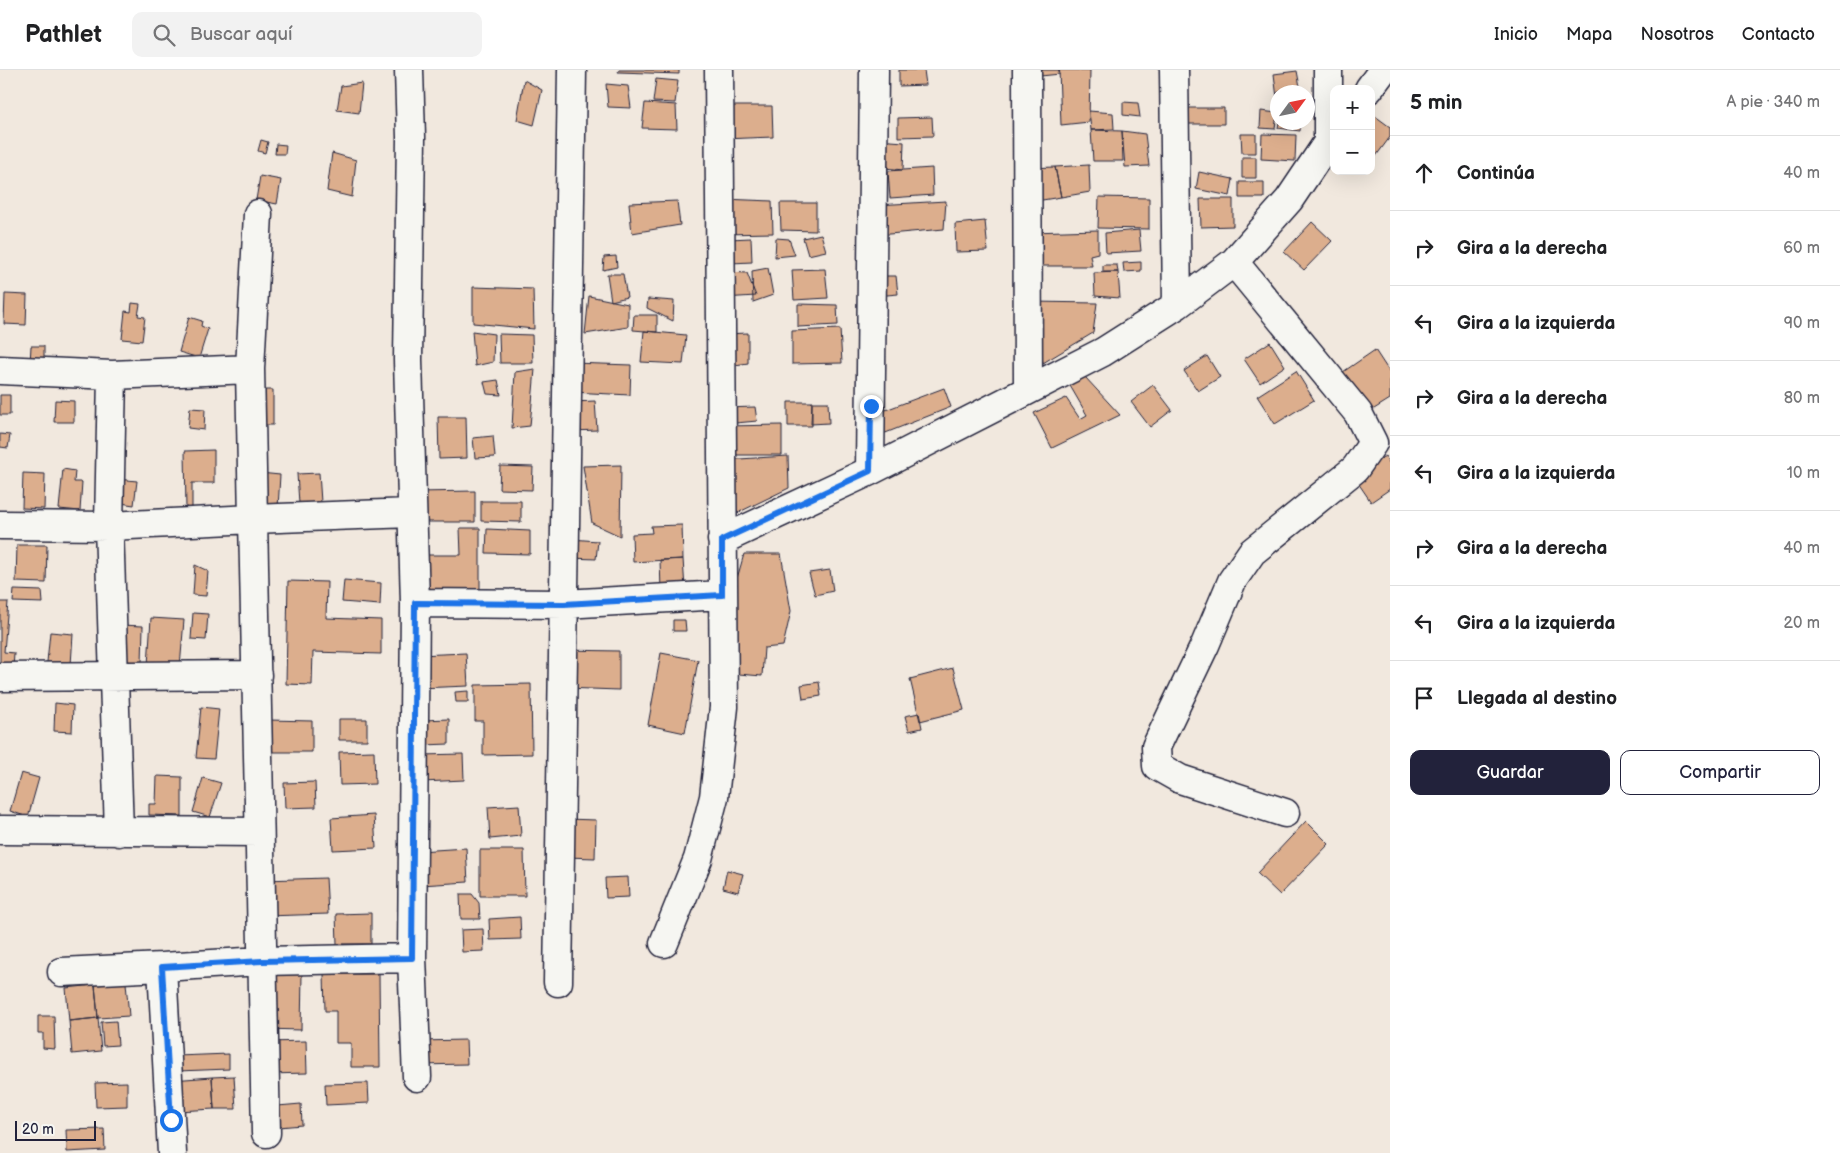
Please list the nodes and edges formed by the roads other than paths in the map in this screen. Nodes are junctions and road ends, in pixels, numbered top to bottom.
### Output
1 (409, 70) edge
2 (572, 70) edge
3 (719, 70) edge
4 (874, 70) edge
5 (1027, 70) edge
6 (1174, 70) edge
7 (1328, 70) edge
8 (1383, 70) edge
9 (1372, 85) edge
10 (1375, 93) edge
11 (1390, 95) edge
12 (1331, 130) edge
13 (1330, 138) edge
14 (258, 214) dead end
15 (1234, 262) junction
16 (1177, 305) junction
17 (250, 369) junction
18 (0, 370) edge
19 (112, 375) junction
20 (1028, 390) junction
21 (870, 471) junction
22 (411, 513) junction
23 (254, 519) junction
24 (0, 525) edge
25 (110, 526) junction
26 (722, 540) junction
27 (722, 595) junction
28 (415, 603) junction
29 (564, 604) junction
30 (257, 675) junction
31 (114, 676) junction
32 (0, 677) edge
33 (1285, 813) dead end
34 (0, 830) edge
35 (119, 832) junction
36 (259, 832) junction
37 (664, 943) dead end
38 (412, 958) junction
39 (262, 961) junction
40 (162, 967) junction
41 (62, 972) dead end
42 (558, 982) dead end
43 (417, 1077) dead end
44 (266, 1134) dead end
45 (172, 1153) edge

1 - 22 street
2 - 29 street
3 - 26 street
4 - 21 street
5 - 20 street
6 - 16 street
7 - 12 street
8 - 9 street
10 - 11 street
13 - 15 street
14 - 17 street
15 - 16 street
15 - 33 street
16 - 20 street
17 - 19 street
17 - 23 street
18 - 19 street
19 - 25 street
20 - 21 street
21 - 26 street
22 - 23 street
22 - 28 street
23 - 25 street
23 - 30 street
24 - 25 street
25 - 31 street
26 - 27 street
27 - 29 street
27 - 37 street
28 - 29 street
28 - 38 street
29 - 42 street
30 - 31 street
30 - 36 street
31 - 32 street
31 - 35 street
34 - 35 street
35 - 36 street
36 - 39 street
38 - 39 street
38 - 43 street
39 - 40 street
39 - 44 street
40 - 41 street
40 - 45 street

